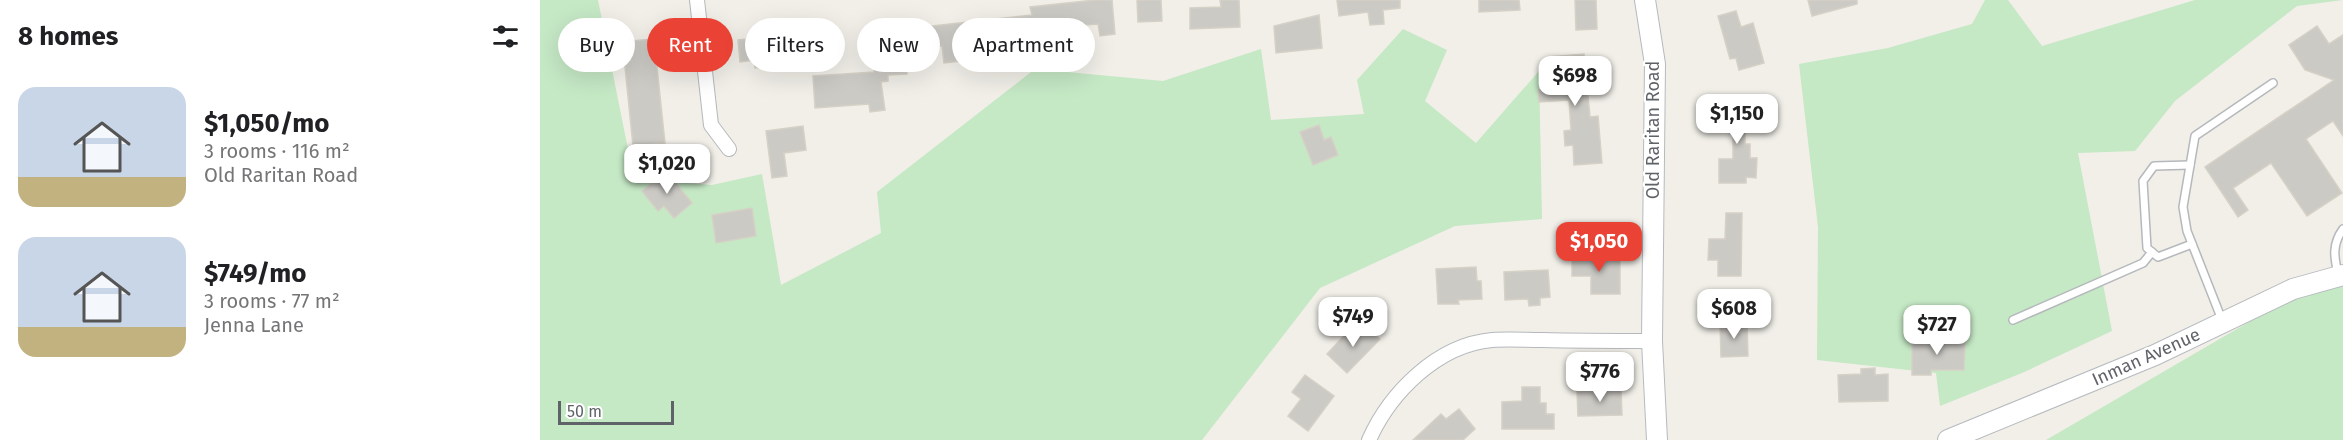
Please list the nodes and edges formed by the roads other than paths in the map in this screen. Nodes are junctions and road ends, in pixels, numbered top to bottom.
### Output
1 (697, 0) edge
2 (1645, 0) edge
3 (2273, 83) dead end
4 (729, 149) dead end
5 (2190, 165) junction
6 (2343, 229) edge
7 (2192, 244) junction
8 (2152, 252) junction
9 (2341, 276) edge
10 (2013, 320) dead end
11 (2223, 322) junction
12 (1652, 341) junction
13 (1369, 440) edge
14 (1657, 440) edge
15 (1948, 440) edge

1 - 4 street
2 - 12 street, Old Raritan Road
3 - 5 lane
5 - 7 lane
5 - 8 lane
6 - 9 lane
7 - 8 lane
7 - 11 lane
8 - 10 lane
9 - 11 street, Inman Avenue
11 - 15 street, Inman Avenue
12 - 13 street
12 - 14 street, Old Raritan Road

